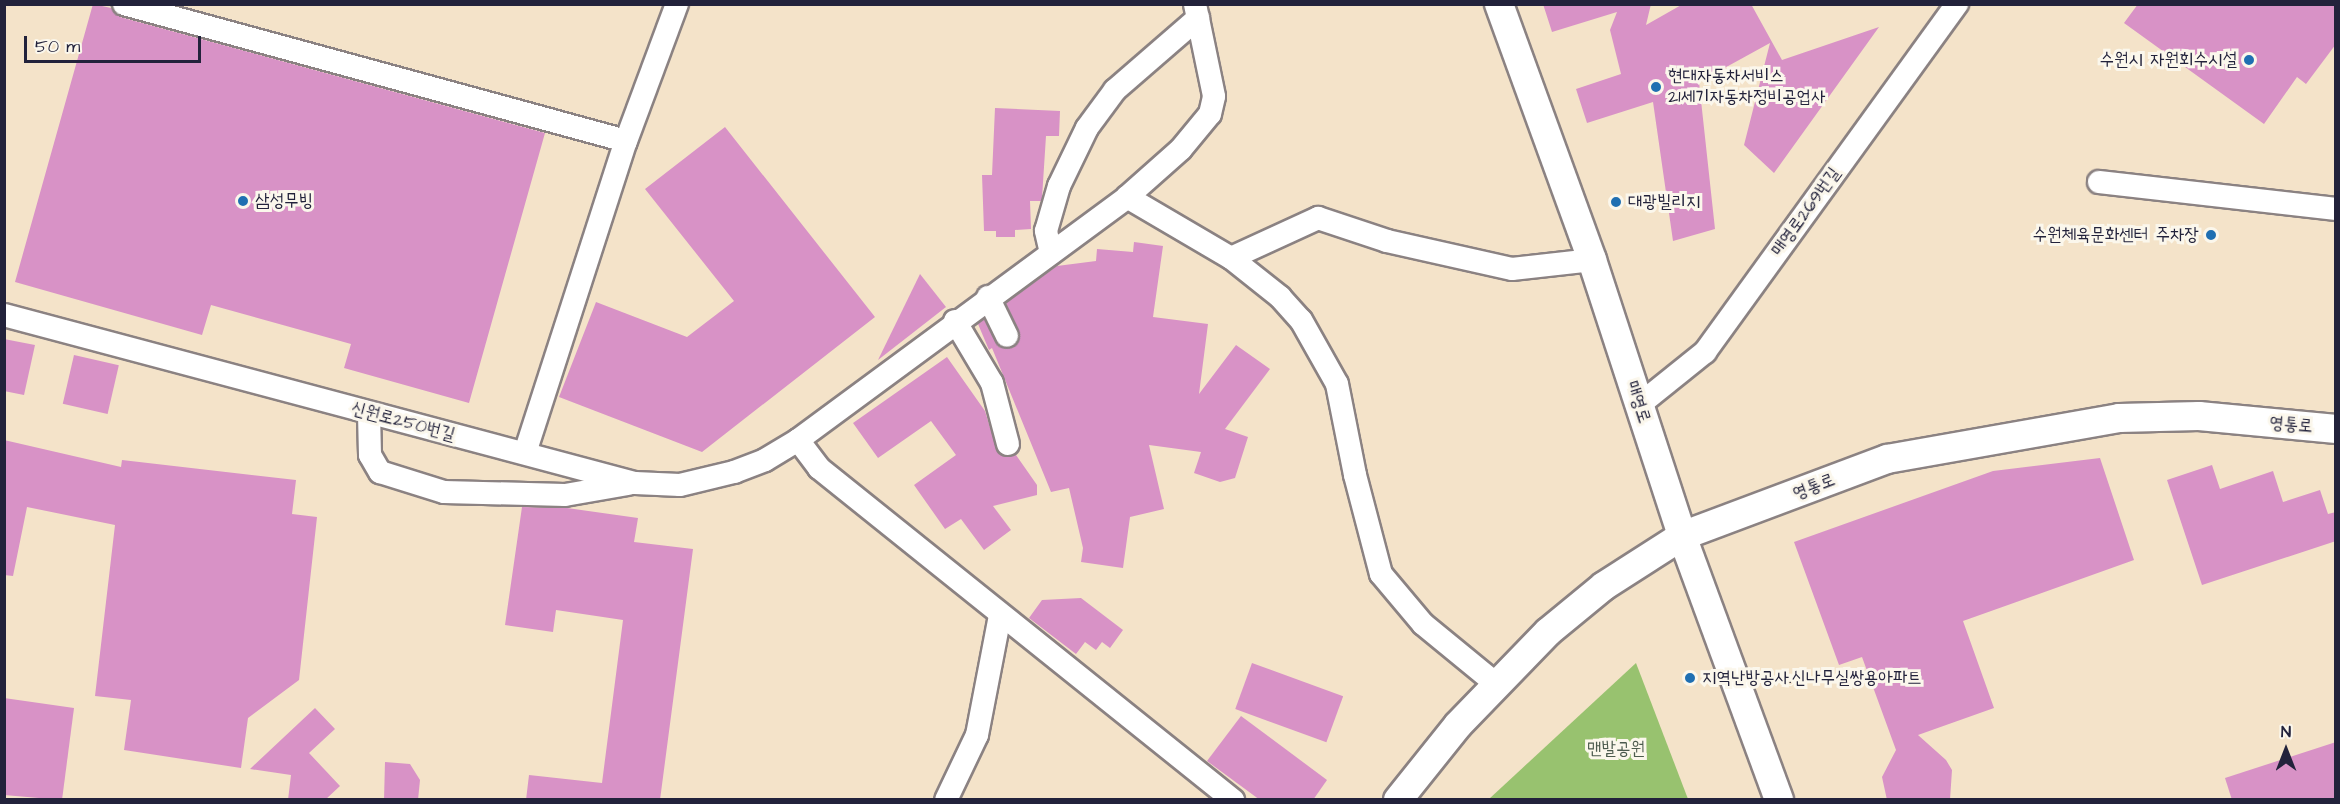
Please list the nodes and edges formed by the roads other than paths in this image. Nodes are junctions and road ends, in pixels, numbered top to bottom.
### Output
1 (124, 4) edge
2 (677, 4) edge
3 (1498, 4) edge
4 (1957, 4) edge
5 (1197, 11) edge
6 (626, 141) junction
7 (2099, 182) dead end
8 (1127, 197) junction
9 (2336, 209) edge
10 (1051, 253) junction
11 (1231, 258) junction
12 (1592, 260) junction
13 (988, 297) junction
14 (4, 315) edge
15 (955, 321) junction
16 (1007, 336) dead end
17 (1639, 405) junction
18 (369, 414) junction
19 (2336, 429) edge
20 (798, 440) junction
21 (1008, 444) dead end
22 (525, 453) junction
23 (635, 483) junction
24 (1682, 536) junction
25 (1000, 616) junction
26 (1495, 683) junction
27 (946, 800) edge
28 (1233, 800) edge
29 (1398, 800) edge
30 (1779, 800) edge

1 - 6 street
2 - 6 street
3 - 12 street, 매영로
4 - 17 street, 매영로269번길
5 - 8 street, 신원로250번길
5 - 10 street
6 - 22 street
7 - 9 street
8 - 10 street, 신원로250번길
8 - 11 street
10 - 13 street, 신원로250번길
11 - 12 street
11 - 26 street
12 - 17 street, 매영로
13 - 15 street, 신원로250번길
13 - 16 street
14 - 18 street, 신원로250번길
15 - 20 street, 신원로250번길
15 - 21 street
17 - 24 street, 매영로
18 - 22 street, 신원로250번길
18 - 23 street
19 - 24 street, 영통로
20 - 23 street, 신원로250번길
20 - 25 street
22 - 23 street, 신원로250번길
24 - 26 street, 영통로
24 - 30 street, 매영로
25 - 27 street
25 - 28 street
26 - 29 street, 영통로

